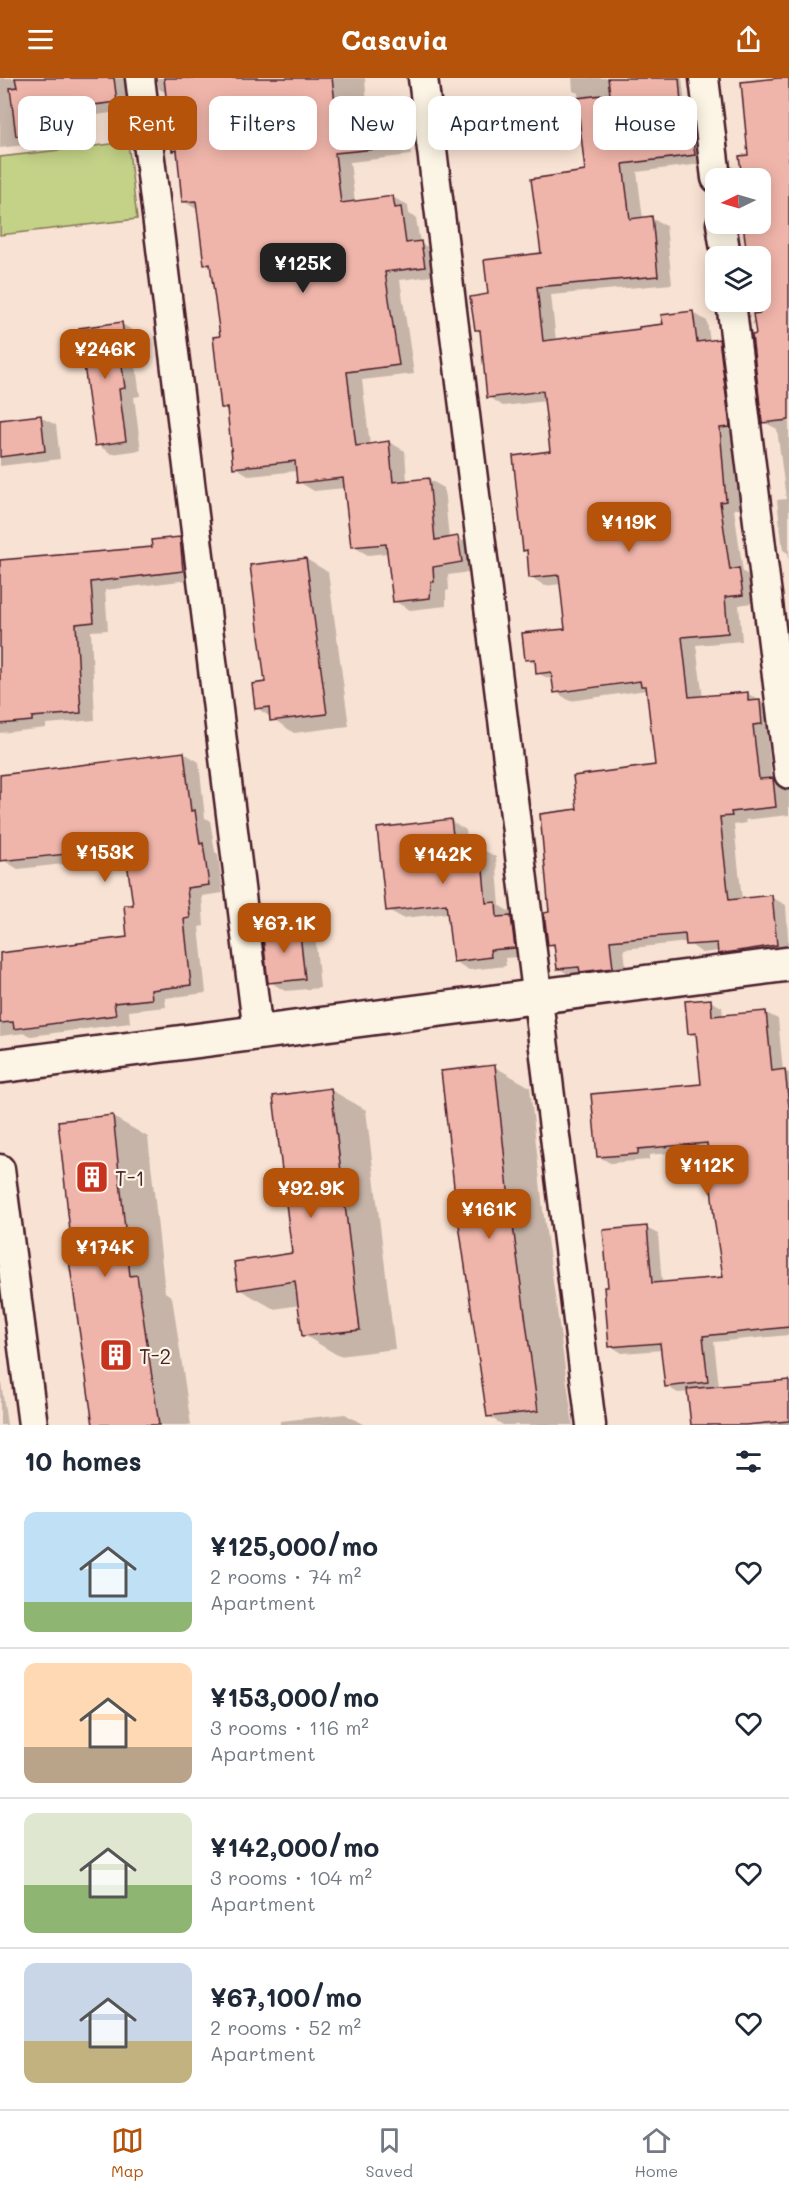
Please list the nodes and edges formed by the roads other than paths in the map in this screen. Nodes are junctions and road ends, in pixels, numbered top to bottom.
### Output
1 (140, 78) edge
2 (423, 78) edge
3 (704, 78) edge
4 (715, 168) edge
5 (732, 312) edge
6 (789, 774) edge
7 (789, 964) edge
8 (536, 998) junction
9 (258, 1033) junction
10 (0, 1066) edge
11 (0, 1169) edge
12 (33, 1425) edge
13 (591, 1425) edge

1 - 9 street
2 - 8 street
3 - 4 street
5 - 6 street
7 - 8 street
8 - 9 street
8 - 13 street
9 - 10 street
11 - 12 street

